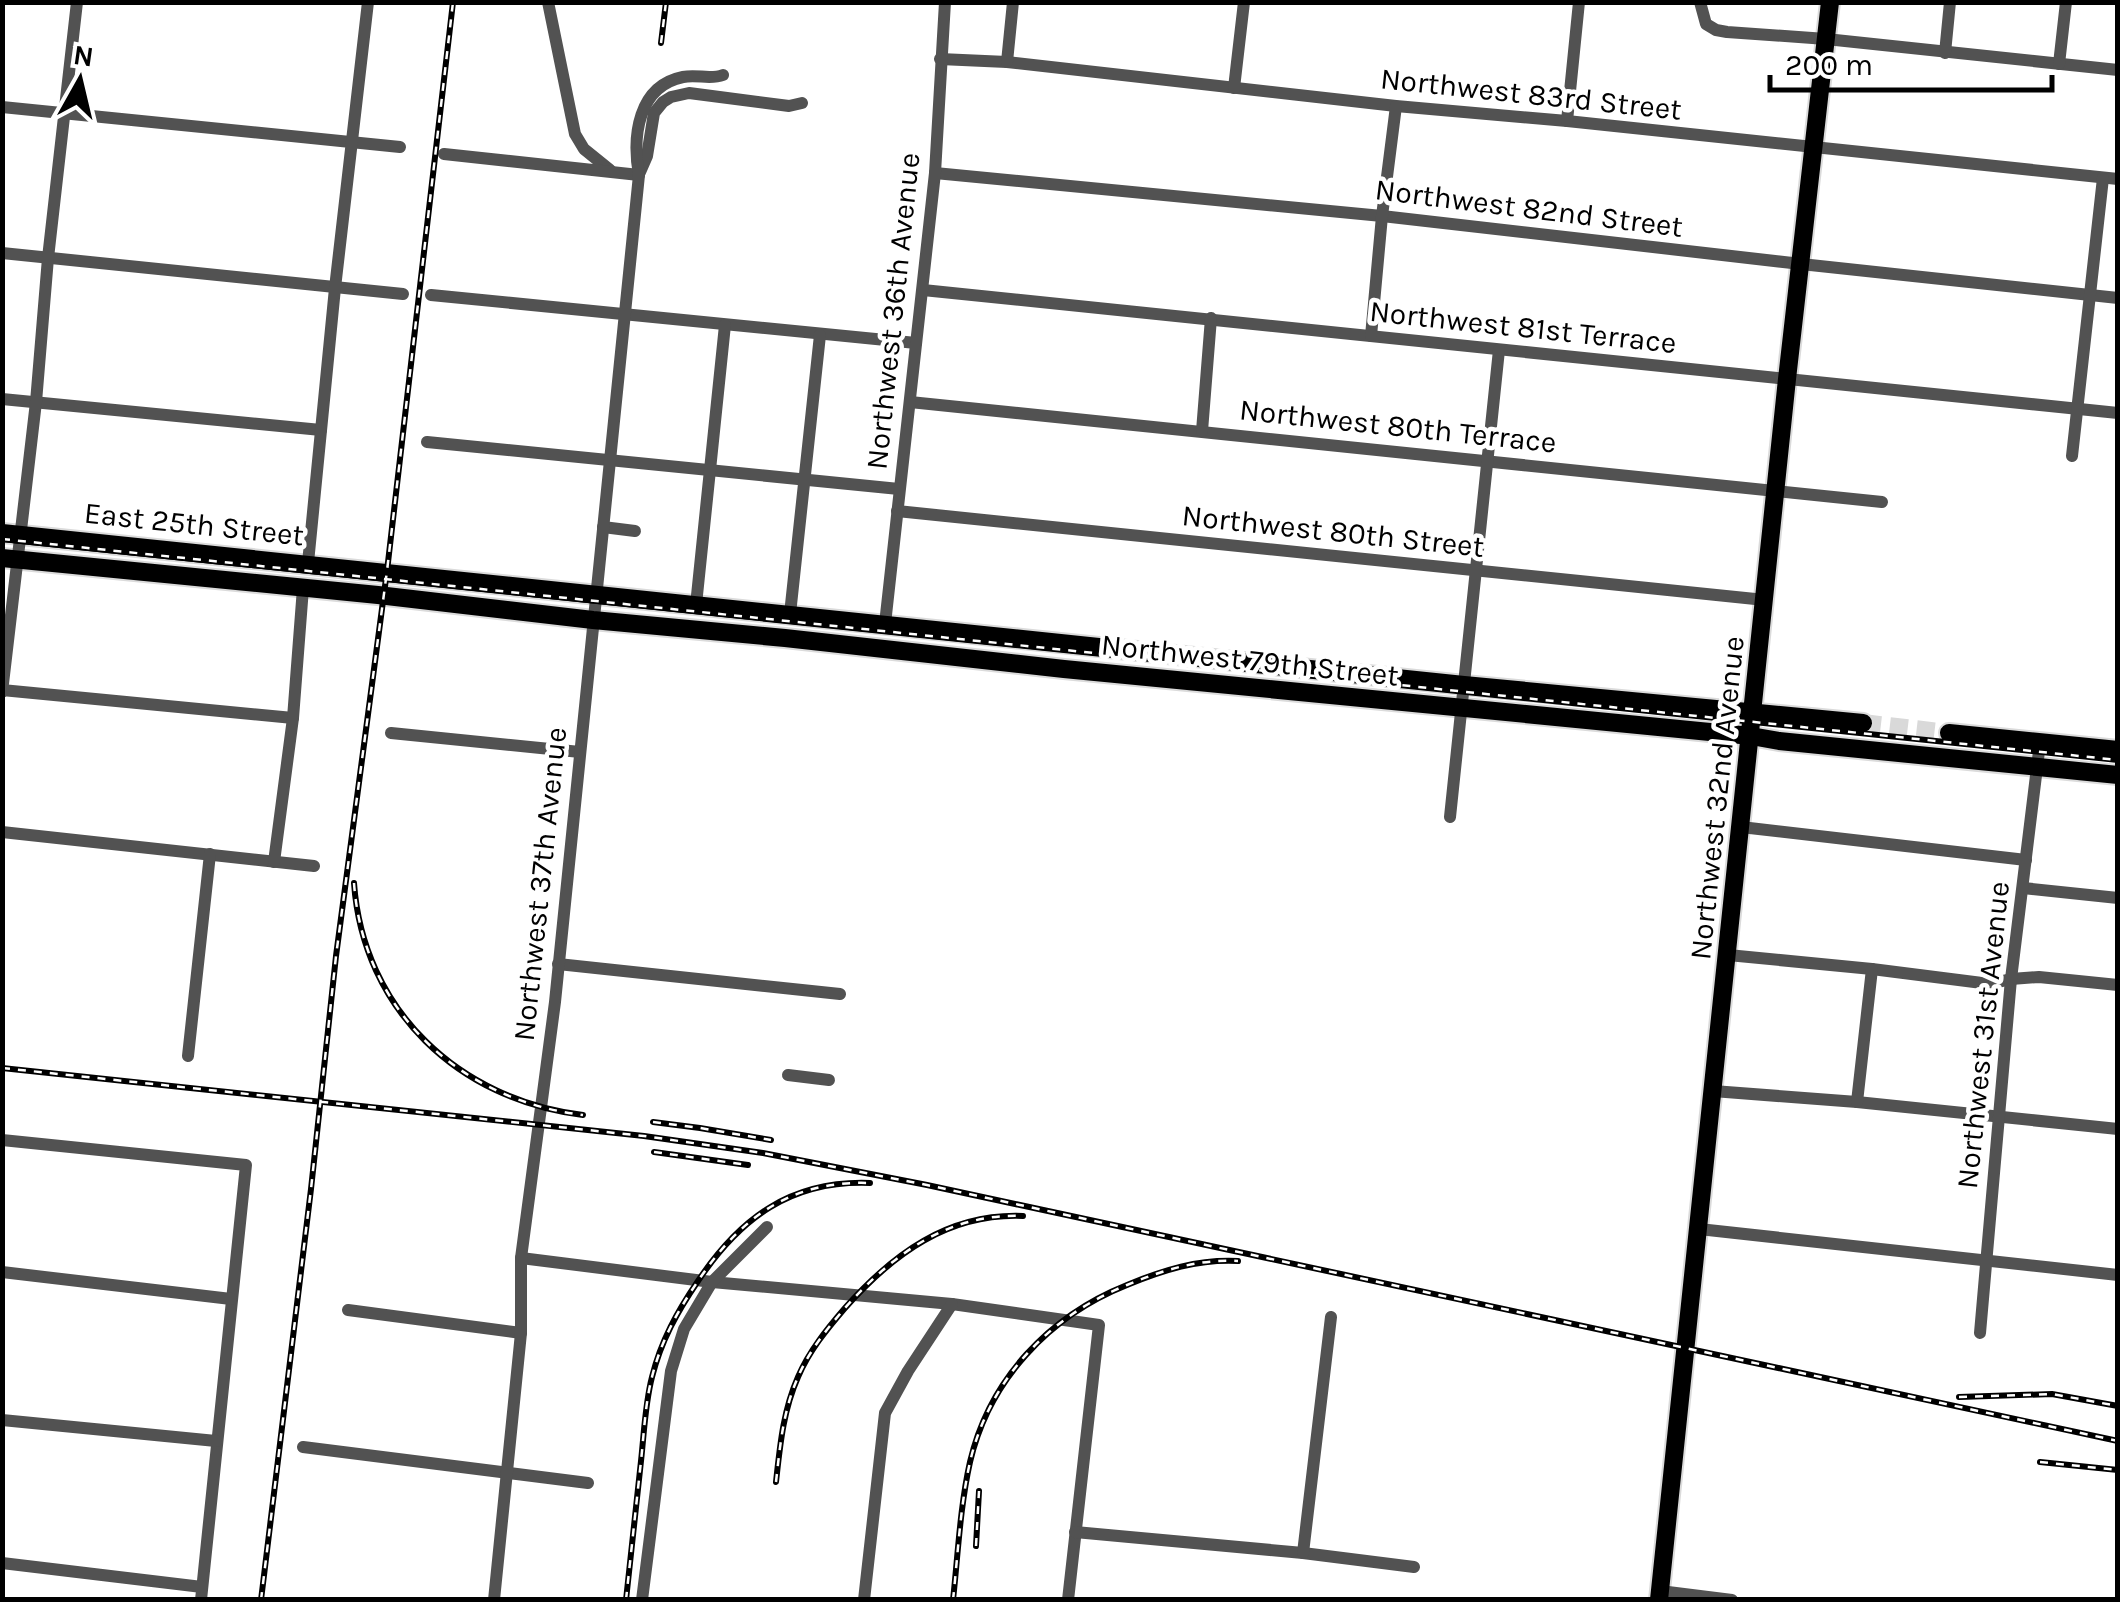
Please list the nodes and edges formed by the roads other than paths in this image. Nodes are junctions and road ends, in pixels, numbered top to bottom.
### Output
1 (76, 2) edge
2 (368, 2) edge
3 (548, 2) edge
4 (945, 2) edge
5 (1012, 2) edge
6 (1244, 2) edge
7 (1579, 2) edge
8 (1700, 2) edge
9 (1830, 2) edge
10 (1950, 2) edge
11 (2066, 2) edge
12 (1826, 40) junction
13 (1945, 53) junction
14 (940, 59) junction
15 (1006, 62) junction
16 (2059, 64) junction
17 (2118, 70) edge
18 (723, 74) dead end
19 (1234, 88) junction
20 (802, 103) dead end
21 (2, 106) edge
22 (1396, 106) junction
23 (64, 112) junction
24 (1567, 121) junction
25 (352, 142) junction
26 (400, 147) dead end
27 (1813, 148) junction
28 (444, 154) dead end
29 (612, 172) junction
30 (934, 173) junction
31 (639, 175) junction
32 (2110, 178) edge
33 (1382, 216) junction
34 (2, 253) edge
35 (48, 258) junction
36 (1801, 264) junction
37 (335, 288) junction
38 (922, 290) junction
39 (403, 294) dead end
40 (431, 295) dead end
41 (2092, 295) junction
42 (2118, 298) edge
43 (625, 315) junction
44 (1211, 318) junction
45 (725, 325) junction
46 (820, 335) junction
47 (1371, 336) junction
48 (916, 343) junction
49 (1499, 350) junction
50 (1787, 379) junction
51 (2, 398) edge
52 (36, 402) junction
53 (910, 402) junction
54 (2077, 408) junction
55 (2118, 413) edge
56 (321, 430) junction
57 (1202, 431) junction
58 (427, 442) dead end
59 (2072, 456) dead end
60 (610, 460) junction
61 (1487, 461) junction
62 (708, 471) junction
63 (805, 480) junction
64 (899, 489) junction
65 (1776, 490) junction
66 (1882, 502) dead end
67 (897, 511) junction
68 (603, 528) junction
69 (634, 532) dead end
70 (12, 534) edge
71 (195, 552) junction
72 (10, 558) edge
73 (308, 563) junction
74 (381, 570) joint
75 (1476, 572) junction
76 (193, 576) junction
77 (304, 588) junction
78 (596, 594) junction
79 (1765, 600) junction
80 (696, 605) junction
81 (790, 614) junction
82 (594, 620) junction
83 (885, 624) junction
84 (1464, 685) junction
85 (3, 690) edge
86 (1461, 709) junction
87 (1754, 712) junction
88 (292, 718) junction
89 (1863, 724) tunnel mouth
90 (392, 733) dead end
91 (1949, 733) tunnel mouth
92 (1751, 736) junction
93 (2040, 743) junction
94 (2118, 750) edge
95 (580, 752) junction
96 (2037, 768) junction
97 (2118, 775) edge
98 (1450, 817) dead end
99 (1741, 827) junction
100 (2, 832) edge
101 (210, 854) junction
102 (2026, 860) junction
103 (274, 862) junction
104 (314, 866) dead end
105 (2023, 888) junction
106 (2118, 898) edge
107 (1728, 955) junction
108 (558, 964) junction
109 (1872, 968) junction
110 (2011, 979) junction
111 (2118, 984) edge
112 (840, 994) dead end
113 (188, 1056) dead end
114 (788, 1075) dead end
115 (829, 1080) dead end
116 (1713, 1091) junction
117 (1857, 1102) junction
118 (1999, 1117) junction
119 (2118, 1129) edge
120 (2, 1140) edge
121 (766, 1227) dead end
122 (1699, 1229) junction
123 (521, 1258) junction
124 (1987, 1261) junction
125 (2, 1272) edge
126 (2118, 1275) edge
127 (712, 1282) junction
128 (231, 1299) junction
129 (952, 1304) junction
130 (348, 1310) dead end
131 (1331, 1317) dead end
132 (1980, 1332) dead end
133 (521, 1333) junction
134 (2, 1420) edge
135 (216, 1440) junction
136 (304, 1447) dead end
137 (507, 1472) junction
138 (588, 1483) dead end
139 (1075, 1532) junction
140 (1303, 1553) junction
141 (2, 1563) edge
142 (1414, 1567) dead end
143 (201, 1593) edge
144 (1660, 1595) edge
145 (494, 1600) edge
146 (642, 1600) edge
147 (864, 1600) edge
148 (1068, 1600) edge
149 (1732, 1600) edge

1 - 23 street
2 - 25 street
3 - 29 street
4 - 14 street, Northwest 36th Avenue
5 - 15 street
6 - 19 street
7 - 24 street
8 - 12 street
9 - 12 main road, Northwest 32nd Avenue
10 - 13 street
11 - 16 street
12 - 13 street
12 - 27 main road, Northwest 32nd Avenue
13 - 16 street
14 - 15 street, Northwest 83rd Street
14 - 30 street, Northwest 36th Avenue
15 - 19 street, Northwest 83rd Street
16 - 17 street
18 - 31 street, Northwest 37th Avenue
19 - 22 street, Northwest 83rd Street
20 - 31 street, Northwest 37th Avenue
21 - 23 street
22 - 24 street, Northwest 83rd Street
22 - 33 street
23 - 25 street
23 - 35 street
24 - 27 street, Northwest 83rd Street
25 - 26 street
25 - 37 street
27 - 32 street, Northwest 83rd Street
27 - 36 main road, Northwest 32nd Avenue
28 - 29 street
29 - 31 street
30 - 33 street, Northwest 82nd Street
30 - 38 street, Northwest 36th Avenue
31 - 43 street, Northwest 37th Avenue
32 - 41 street
33 - 36 street, Northwest 82nd Street
33 - 47 street
34 - 35 street
35 - 37 street
35 - 52 street
36 - 41 street, Northwest 82nd Street
36 - 50 main road, Northwest 32nd Avenue
37 - 39 street
37 - 56 street
38 - 44 street, Northwest 81st Terrace
38 - 48 street, Northwest 36th Avenue
40 - 43 street
41 - 42 street, Northwest 82nd Street
41 - 54 street
43 - 45 street
43 - 60 street, Northwest 37th Avenue
44 - 47 street, Northwest 81st Terrace
44 - 57 street
45 - 46 street
45 - 62 street
46 - 48 street
46 - 63 street
47 - 49 street, Northwest 81st Terrace
48 - 53 street, Northwest 36th Avenue
49 - 50 street, Northwest 81st Terrace
49 - 61 street
50 - 54 street, Northwest 81st Terrace
50 - 65 main road, Northwest 32nd Avenue
51 - 52 street
52 - 56 street
52 - 70 street
53 - 57 street, Northwest 80th Terrace
53 - 64 street, Northwest 36th Avenue
54 - 55 street, Northwest 81st Terrace
54 - 59 street
56 - 73 street
57 - 61 street, Northwest 80th Terrace
58 - 60 street
60 - 62 street
60 - 68 street, Northwest 37th Avenue
61 - 65 street, Northwest 80th Terrace
61 - 75 street
62 - 63 street
62 - 80 street
63 - 64 street
63 - 81 street
64 - 67 street, Northwest 36th Avenue
65 - 66 street, Northwest 80th Terrace
65 - 79 main road, Northwest 32nd Avenue
67 - 75 street, Northwest 80th Street
67 - 83 street, Northwest 36th Avenue
68 - 69 street
68 - 78 street, Northwest 37th Avenue
70 - 71 main road, East 25th Street
70 - 72 street
71 - 73 main road, East 25th Street
71 - 76 main road
72 - 76 main road, Northwest 79th Street
72 - 85 street
73 - 74 main road, East 25th Street
74 - 78 main road, Northwest 79th Street
75 - 79 street, Northwest 80th Street
75 - 84 street
76 - 77 main road, Northwest 79th Street
77 - 82 main road, Northwest 79th Street
77 - 88 street
78 - 80 main road, Northwest 79th Street
78 - 82 street, Northwest 37th Avenue
79 - 87 main road, Northwest 32nd Avenue
80 - 81 main road, Northwest 79th Street
81 - 83 main road, Northwest 79th Street
82 - 86 main road, Northwest 79th Street
82 - 95 street, Northwest 37th Avenue
83 - 84 main road, Northwest 79th Street
84 - 86 street
84 - 87 main road, Northwest 79th Street
85 - 88 street
86 - 92 main road, Northwest 79th Street
86 - 98 street
87 - 89 main road, Northwest 79th Street
87 - 92 main road, Northwest 32nd Avenue
88 - 103 street
90 - 95 street
91 - 93 main road
92 - 96 main road, Northwest 79th Street
92 - 99 main road, Northwest 32nd Avenue
93 - 94 main road
93 - 96 street, Northwest 31st Avenue
95 - 108 street, Northwest 37th Avenue
96 - 97 main road, Northwest 79th Street
96 - 102 street, Northwest 31st Avenue
99 - 102 street
99 - 107 main road, Northwest 32nd Avenue
100 - 101 street
101 - 103 street
101 - 113 street
102 - 105 street, Northwest 31st Avenue
103 - 104 street
105 - 106 street
105 - 110 street, Northwest 31st Avenue
107 - 109 street
107 - 116 main road, Northwest 32nd Avenue
108 - 112 street
108 - 123 street, Northwest 37th Avenue
109 - 110 street
109 - 117 street
110 - 111 street
110 - 118 street, Northwest 31st Avenue
114 - 115 street
116 - 117 street
116 - 122 main road, Northwest 32nd Avenue
117 - 118 street
118 - 119 street
118 - 124 street, Northwest 31st Avenue
120 - 128 street
121 - 127 street
122 - 124 street
122 - 144 main road, Northwest 32nd Avenue
123 - 127 street
123 - 133 street, Northwest 37th Avenue
124 - 126 street
124 - 132 street, Northwest 31st Avenue
125 - 128 street
127 - 129 street
127 - 146 street
128 - 135 street
129 - 139 street
129 - 147 street
130 - 133 street
131 - 140 street
133 - 137 street, Northwest 37th Avenue
134 - 135 street
135 - 143 street
136 - 137 street
137 - 138 street
137 - 145 street, Northwest 37th Avenue
139 - 140 street
139 - 148 street
140 - 142 street
141 - 143 street
144 - 149 street

